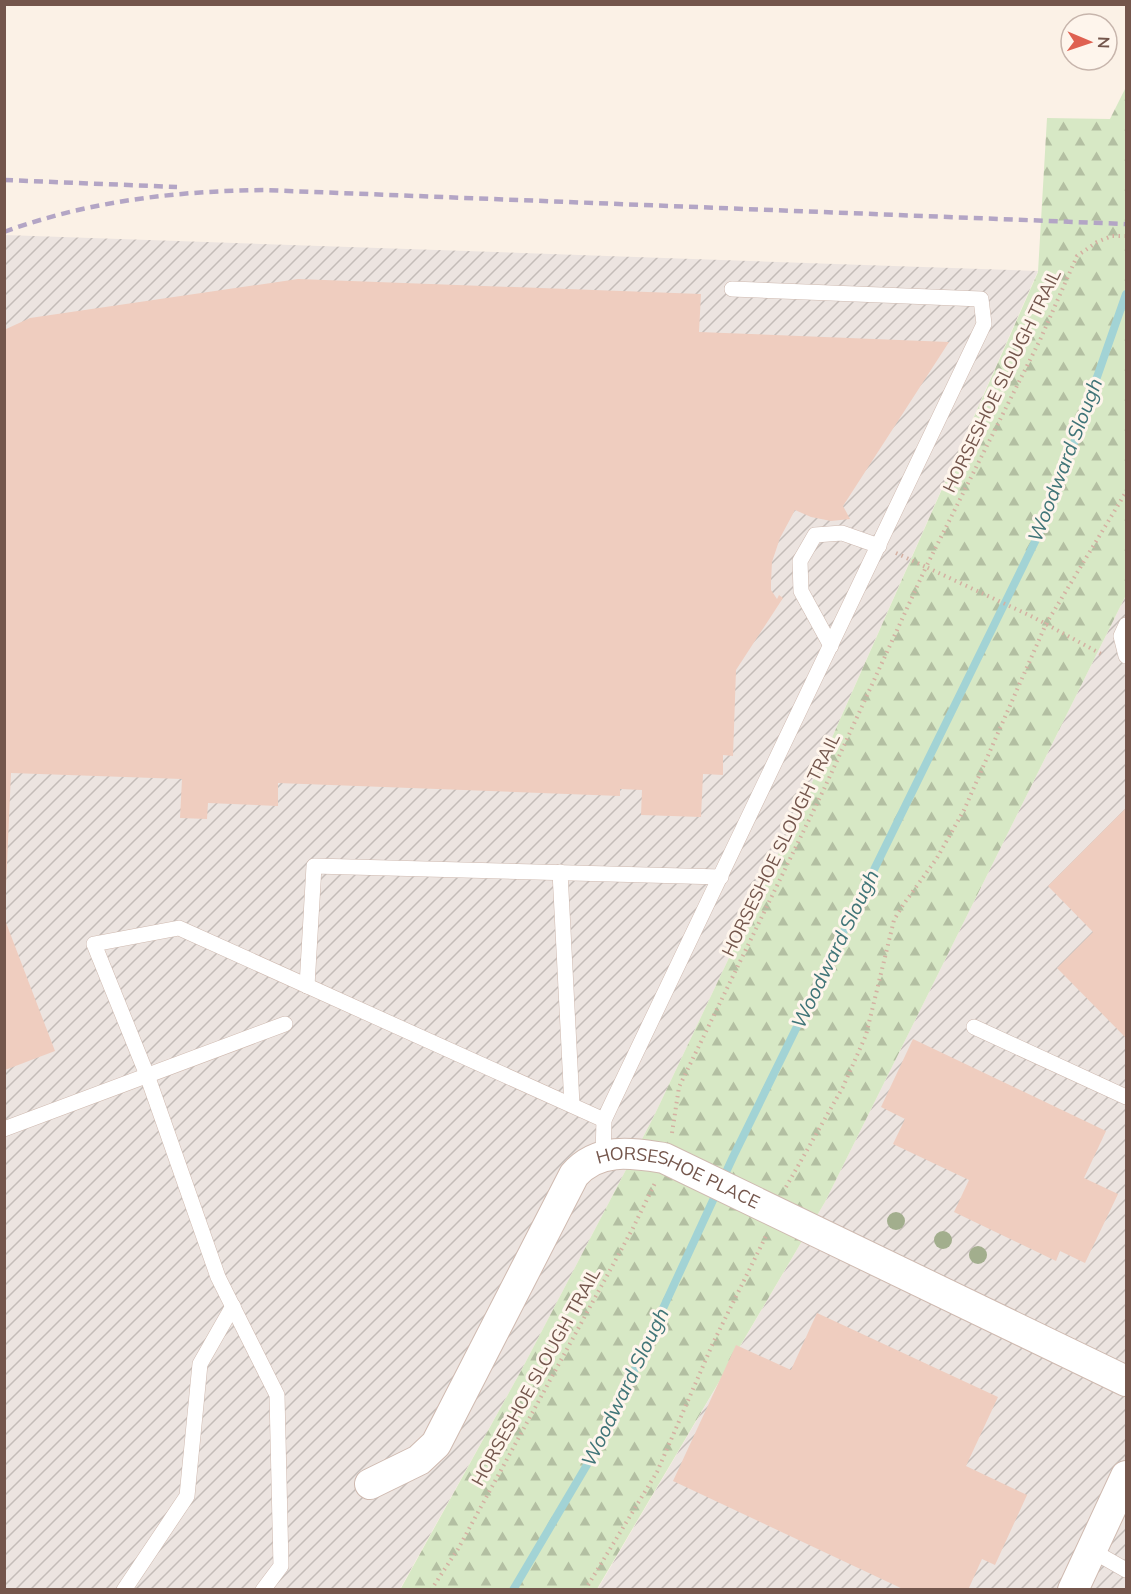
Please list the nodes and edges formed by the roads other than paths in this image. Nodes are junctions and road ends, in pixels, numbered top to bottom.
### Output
1 (732, 289) dead end
2 (879, 546) junction
3 (1126, 625) edge
4 (831, 646) junction
5 (1126, 656) edge
6 (560, 872) junction
7 (721, 877) junction
8 (307, 986) junction
9 (285, 1024) dead end
10 (974, 1027) dead end
11 (147, 1075) junction
12 (1126, 1097) edge
13 (572, 1105) junction
14 (604, 1120) junction
15 (4, 1129) edge
16 (603, 1156) junction
17 (233, 1306) junction
18 (1126, 1381) edge
19 (1126, 1476) edge
20 (370, 1484) dead end
21 (1091, 1550) junction
22 (1126, 1570) edge
23 (124, 1590) edge
24 (263, 1590) edge
25 (1073, 1590) edge

1 - 2 lane
2 - 4 lane
2 - 4 lane
3 - 5 lane
4 - 7 lane
6 - 7 lane
6 - 8 lane
6 - 13 lane
7 - 14 lane
8 - 11 lane
8 - 13 lane
9 - 11 lane
10 - 12 lane
11 - 15 lane
11 - 17 lane
13 - 14 lane
14 - 16 lane
16 - 18 street, HORSESHOE PLACE
16 - 20 street, HORSESHOE PLACE
17 - 23 lane
17 - 24 lane
19 - 21 street
21 - 22 lane
21 - 25 street

